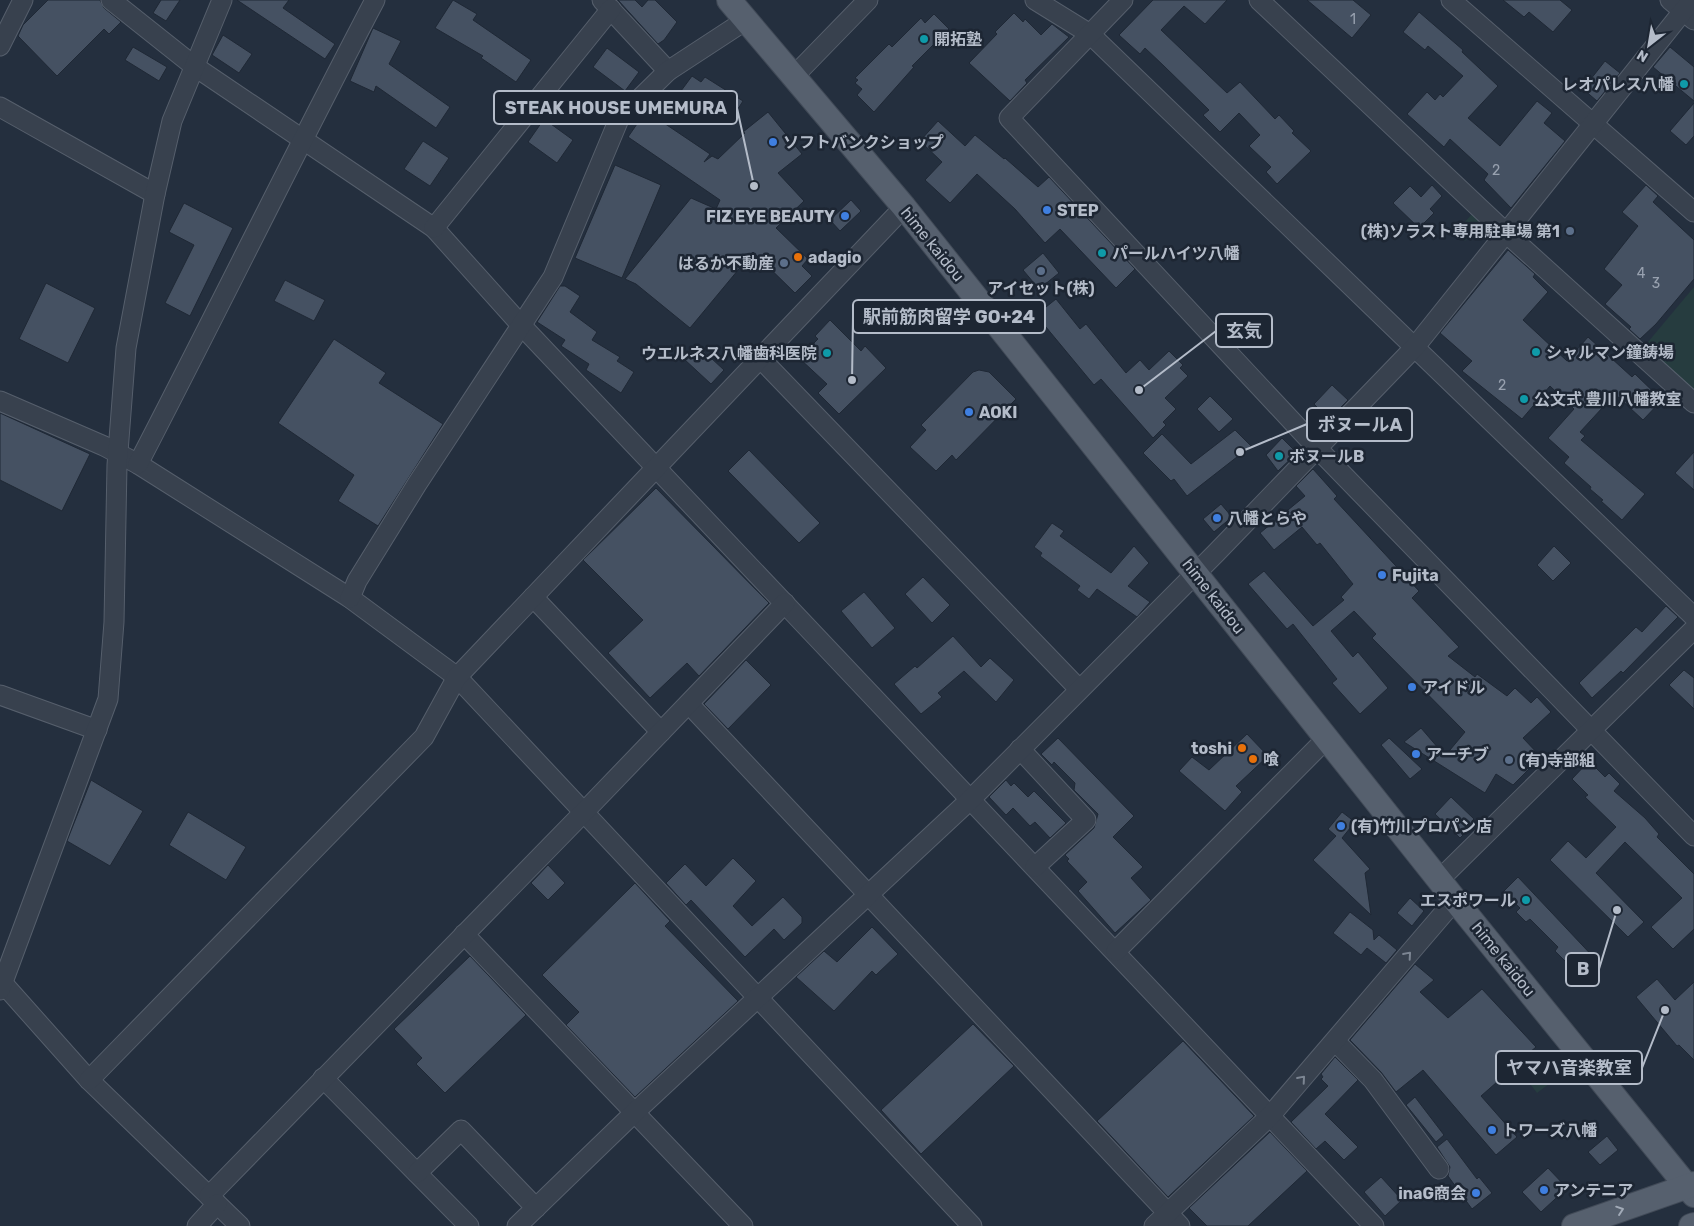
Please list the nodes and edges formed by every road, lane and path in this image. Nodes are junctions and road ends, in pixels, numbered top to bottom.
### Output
1 (23, 0) edge
2 (111, 0) edge
3 (222, 0) edge
4 (376, 0) edge
5 (729, 0) edge
6 (868, 0) edge
7 (1035, 0) edge
8 (1123, 0) edge
9 (1259, 0) edge
10 (1451, 0) edge
11 (606, 5) edge
12 (1685, 8) edge
13 (746, 20) junction
14 (1090, 34) junction
15 (0, 46) edge
16 (194, 66) junction
17 (668, 71) junction
18 (794, 76) junction
19 (0, 107) edge
20 (1595, 125) junction
21 (304, 139) junction
22 (155, 194) junction
23 (904, 207) junction
24 (1694, 212) edge
25 (434, 228) junction
26 (1505, 232) junction
27 (521, 325) junction
28 (1414, 348) junction
29 (761, 359) junction
30 (0, 401) edge
31 (1694, 403) edge
32 (1316, 448) junction
33 (118, 453) junction
34 (138, 464) junction
35 (655, 466) junction
36 (1196, 573) junction
37 (533, 597) junction
38 (350, 598) junction
39 (785, 603) junction
40 (1694, 617) edge
41 (1694, 629) edge
42 (457, 677) junction
43 (1079, 689) junction
44 (0, 695) edge
45 (689, 704) junction
46 (97, 730) junction
47 (661, 732) junction
48 (1591, 732) junction
49 (1327, 738) junction
50 (1020, 749) junction
51 (971, 799) junction
52 (584, 812) junction
53 (1694, 836) edge
54 (1035, 867) junction
55 (1440, 880) junction
56 (867, 896) junction
57 (1455, 900) junction
58 (464, 934) junction
59 (1116, 951) junction
60 (1, 985) edge
61 (759, 999) junction
62 (1335, 1041) junction
63 (323, 1078) junction
64 (89, 1080) junction
65 (635, 1112) junction
66 (1270, 1116) junction
67 (1439, 1168) dead end
68 (417, 1173) junction
69 (1692, 1189) edge
70 (213, 1200) junction
71 (536, 1208) junction
72 (1174, 1219) edge
73 (197, 1226) edge
74 (240, 1226) edge
75 (469, 1226) edge
76 (517, 1226) edge
77 (742, 1226) edge
78 (972, 1226) edge
79 (1154, 1226) edge
80 (1374, 1226) edge
81 (1574, 1226) edge

1 - 15 street
2 - 16 street
3 - 16 street
4 - 21 street
5 - 13 main road, hime kaidou
6 - 18 street
7 - 14 street
8 - 14 street
9 - 26 street
10 - 20 street
11 - 17 street
11 - 25 street
12 - 20 street
13 - 17 street
13 - 18 main road, hime kaidou
14 - 28 street
14 - 32 street
16 - 21 street
16 - 22 street
17 - 27 street
18 - 23 main road, hime kaidou
19 - 22 street
20 - 24 street
20 - 26 street
21 - 25 street
21 - 34 street
22 - 33 street
23 - 29 street
23 - 36 main road, hime kaidou
25 - 27 street
26 - 28 street
26 - 31 street
27 - 35 street
27 - 38 street
28 - 32 street
28 - 40 street
29 - 35 street
29 - 43 street
30 - 33 street
32 - 36 street
32 - 48 street
33 - 34 street
33 - 46 street
34 - 38 street
35 - 37 street
35 - 39 street
36 - 43 street
36 - 49 main road, hime kaidou
37 - 42 street
37 - 47 street
38 - 42 street
39 - 45 street
39 - 51 street
41 - 48 street
42 - 52 street
42 - 64 street
43 - 50 street
44 - 46 street
45 - 47 street
45 - 56 street
46 - 60 street
47 - 52 street
48 - 53 street
48 - 55 street
49 - 55 main road, hime kaidou
49 - 59 street
50 - 51 street
50 - 54 street
51 - 54 street
51 - 56 street
52 - 58 street
52 - 61 street
54 - 59 street
55 - 57 main road, hime kaidou
56 - 61 street
56 - 72 street
62 -> 57 street
57 - 69 main road, hime kaidou
58 - 63 street
58 - 65 street
59 - 66 street
60 - 64 street
61 - 65 street
61 - 78 street
66 -> 62 street
62 - 67 street
63 - 68 street
63 - 70 street
64 - 70 street
65 - 71 street
65 - 77 street
66 - 72 street
66 - 80 street
68 - 71 street
68 - 75 street
81 -> 69 main road
70 - 73 street
70 - 74 street
71 - 76 street
72 - 79 street

